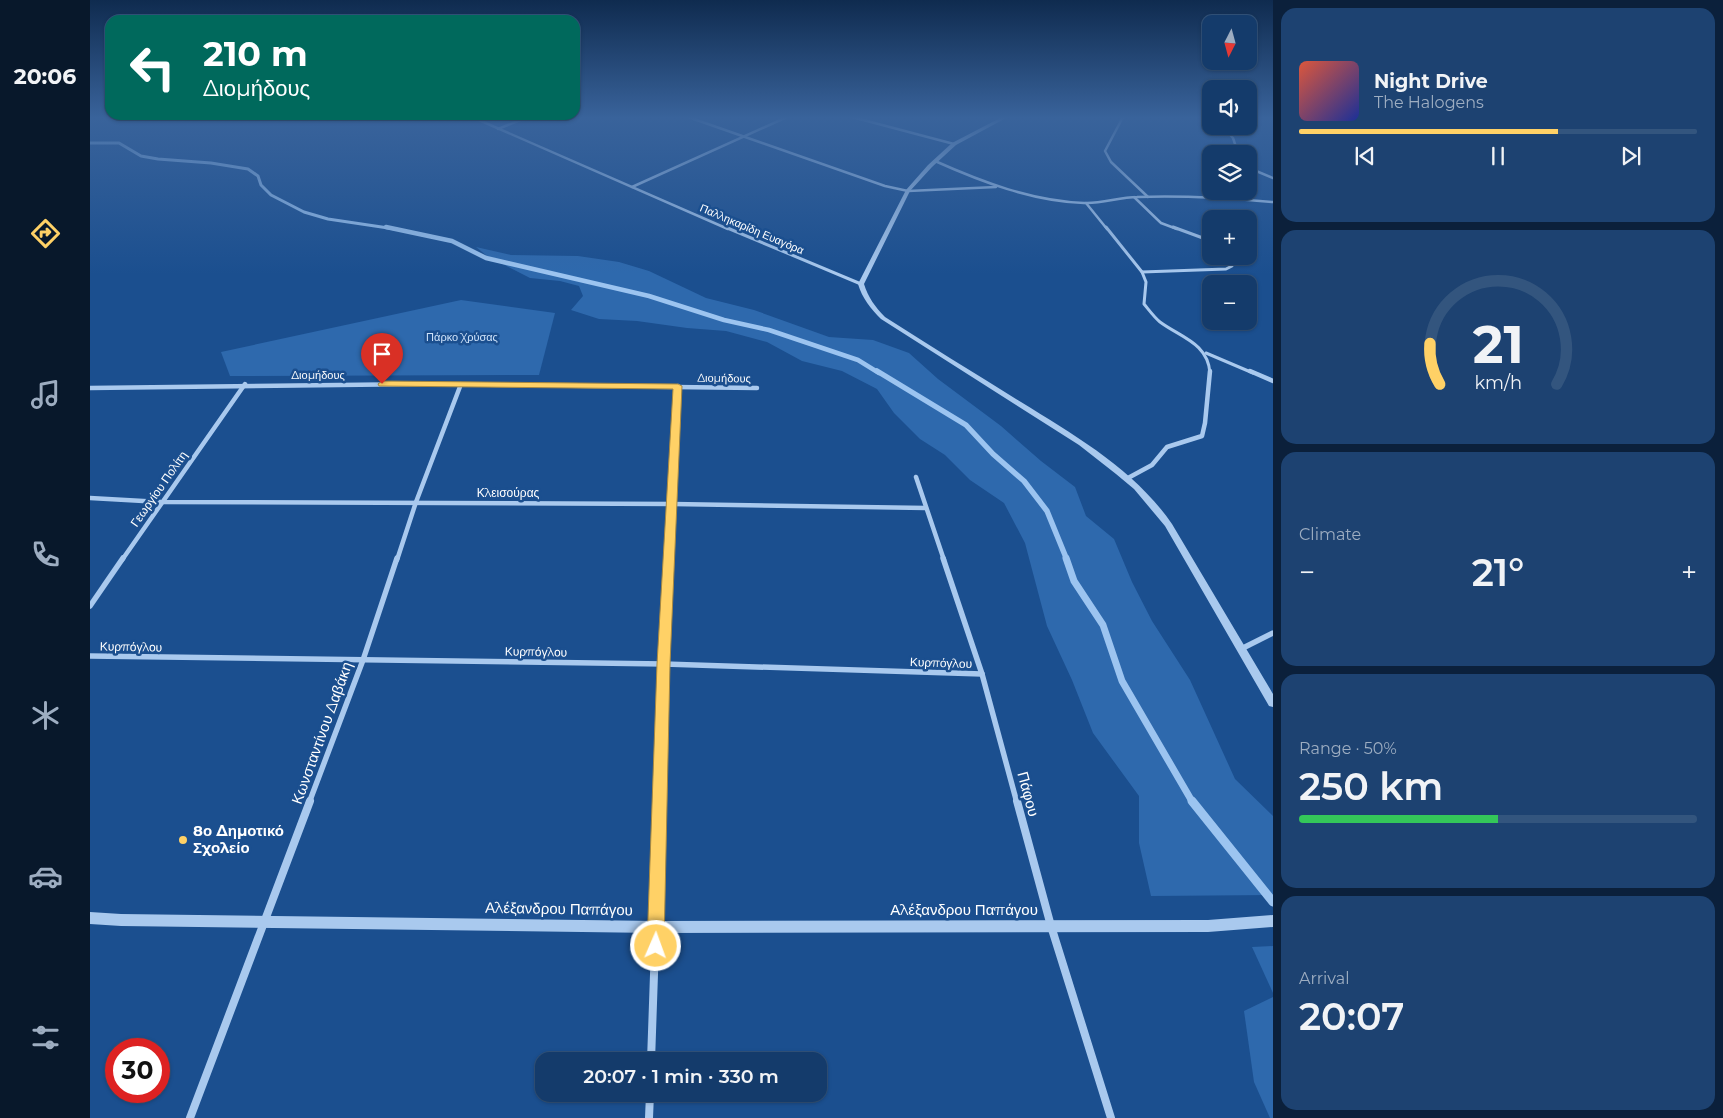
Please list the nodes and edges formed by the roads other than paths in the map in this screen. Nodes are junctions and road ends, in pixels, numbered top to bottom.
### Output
1 (591, 169) edge
2 (672, 169) edge
3 (837, 169) edge
4 (928, 169) edge
5 (955, 169) edge
6 (1119, 169) edge
7 (1257, 171) edge
8 (1273, 178) edge
9 (632, 187) junction
10 (999, 187) junction
11 (908, 191) junction
12 (1134, 197) junction
13 (1148, 197) junction
14 (1273, 202) edge
15 (1086, 203) junction
16 (1202, 238) edge
17 (1232, 265) edge
18 (1142, 272) junction
19 (862, 284) junction
20 (1206, 354) junction
21 (1273, 381) edge
22 (245, 384) junction
23 (461, 384) junction
24 (678, 386) junction
25 (90, 388) edge
26 (757, 388) dead end
27 (916, 477) dead end
28 (1128, 478) junction
29 (90, 498) edge
30 (161, 502) junction
31 (416, 502) junction
32 (673, 504) junction
33 (926, 508) junction
34 (90, 606) edge
35 (1273, 632) edge
36 (1241, 649) junction
37 (90, 656) edge
38 (362, 660) junction
39 (664, 664) junction
40 (982, 674) junction
41 (1273, 703) edge
42 (90, 918) edge
43 (1273, 921) edge
44 (265, 922) junction
45 (1051, 926) junction
46 (656, 927) junction
47 (651, 1052) edge
48 (650, 1102) edge
49 (190, 1118) edge
50 (649, 1118) edge
51 (1111, 1118) edge

1 - 9 street, Παλληκαρίδη Ευαγόρα
2 - 9 street
3 - 11 street
4 - 11 street
5 - 10 street
6 - 13 street
7 - 8 street
9 - 19 street, Παλληκαρίδη Ευαγόρα
10 - 11 street
10 - 15 street
11 - 19 street
12 - 13 street
12 - 15 street
12 - 16 street
13 - 14 street
15 - 18 street
17 - 18 street
18 - 20 street
19 - 28 street
20 - 21 street
20 - 28 street
22 - 23 street, Διομήδους
22 - 25 street, Διομήδους
22 - 30 street, Γεωργίου Πολίτη
23 - 24 street, Διομήδους
23 - 31 street, Κωνσταντίνου Δαβάκη
24 - 26 street, Διομήδους
24 - 32 street
27 - 33 street, Πάφου
28 - 36 street
29 - 30 street, Κλεισούρας
30 - 31 street, Κλεισούρας
30 - 34 street, Γεωργίου Πολίτη
31 - 32 street, Κλεισούρας
31 - 38 street, Κωνσταντίνου Δαβάκη
32 - 33 street, Κλεισούρας
32 - 39 street
33 - 40 street, Πάφου
35 - 36 street
36 - 41 street
37 - 38 street, Κυρπόγλου
38 - 39 street, Κυρπόγλου
38 - 44 street, Κωνσταντίνου Δαβάκη
39 - 40 street, Κυρπόγλου
39 - 46 street
40 - 45 street, Πάφου
42 - 44 street, Αλέξανδρου Παπάγου
43 - 45 street, Αλέξανδρου Παπάγου
44 - 46 street, Αλέξανδρου Παπάγου
44 - 49 street, Κωνσταντίνου Δαβάκη
45 - 46 street, Αλέξανδρου Παπάγου
45 - 51 street, Πάφου
46 - 47 street
48 - 50 street

